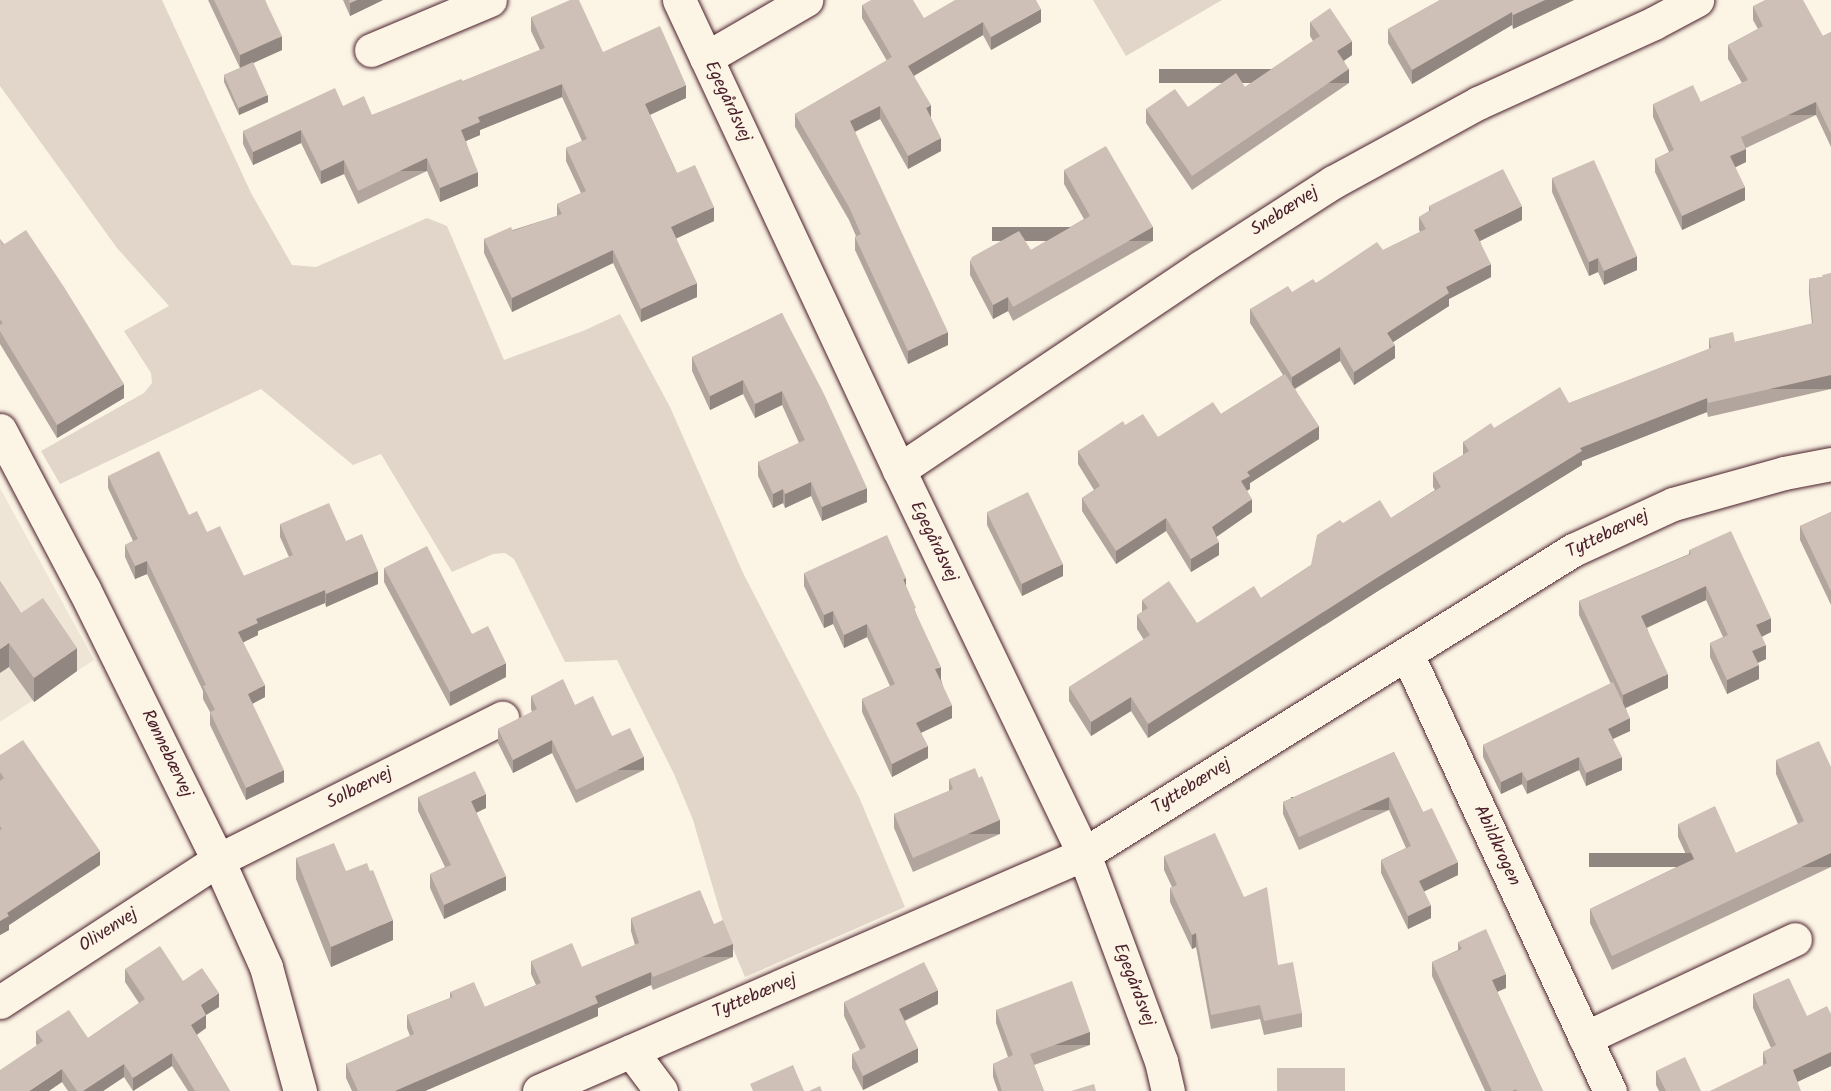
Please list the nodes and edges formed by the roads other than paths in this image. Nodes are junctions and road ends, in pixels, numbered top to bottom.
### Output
1 (490, 0) edge
2 (679, 0) edge
3 (806, 0) edge
4 (1697, 0) edge
5 (371, 50) dead end
6 (706, 58) junction
7 (0, 430) edge
8 (1831, 464) edge
9 (899, 470) junction
10 (1407, 654) junction
11 (502, 718) dead end
12 (1084, 854) junction
13 (218, 860) junction
14 (1795, 939) dead end
15 (0, 1002) edge
16 (1585, 1038) junction
17 (631, 1051) junction
18 (300, 1091) edge
19 (539, 1091) edge
20 (661, 1091) edge
21 (1168, 1091) edge
22 (1610, 1091) edge

1 - 5 street
2 - 6 street, Egegårdsvej
3 - 6 street
4 - 9 street, Snebærvej
6 - 9 street, Egegårdsvej
7 - 13 street, Rønnebærvej
8 - 10 street, Tyttebærvej
9 - 12 street, Egegårdsvej
10 - 12 street, Tyttebærvej
10 - 16 street, Abildkrogen
11 - 13 street, Solbærvej
12 - 17 street, Tyttebærvej
12 - 21 street, Egegårdsvej
13 - 15 street, Olivenvej
13 - 18 street, Rønnebærvej
14 - 16 street
16 - 22 street, Abildkrogen
17 - 19 street, Tyttebærvej
17 - 20 street

